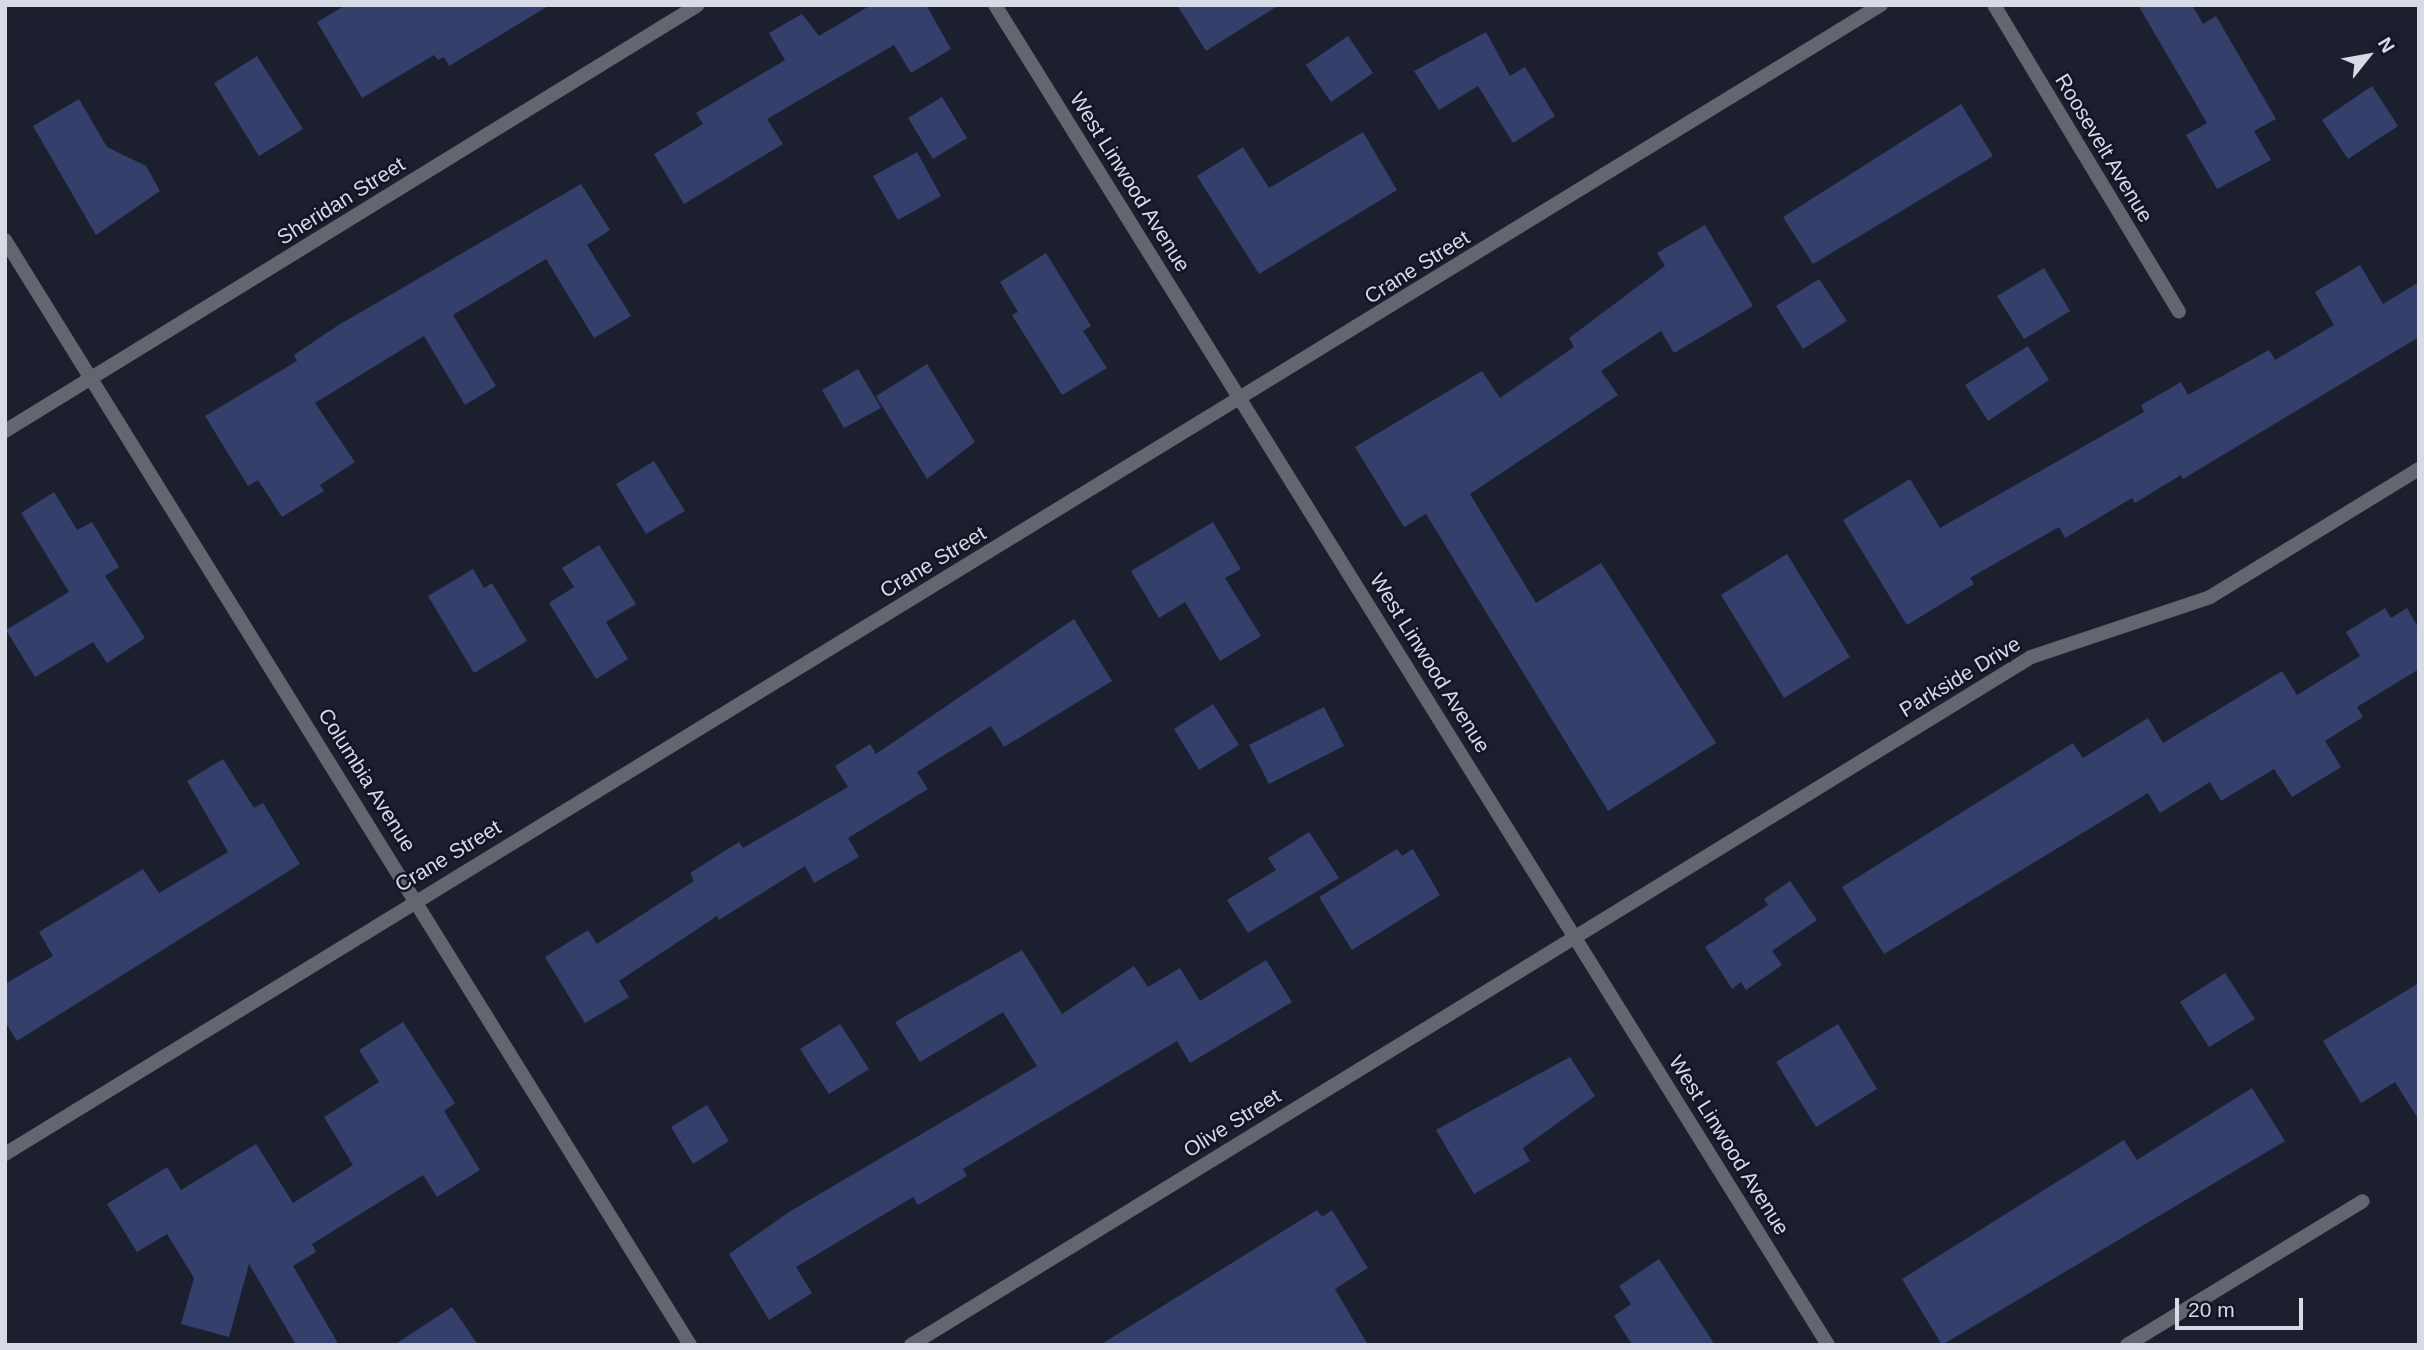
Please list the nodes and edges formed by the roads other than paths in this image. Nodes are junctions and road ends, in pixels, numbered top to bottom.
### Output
1 (698, 5) edge
2 (995, 5) edge
3 (1881, 5) edge
4 (1994, 5) edge
5 (5, 240) edge
6 (2179, 312) dead end
7 (90, 380) junction
8 (1241, 400) junction
9 (5, 431) edge
10 (2419, 469) edge
11 (418, 899) junction
12 (1576, 937) junction
13 (5, 1154) edge
14 (2363, 1201) dead end
15 (690, 1345) edge
16 (911, 1345) edge
17 (1828, 1345) edge
18 (2127, 1345) edge

1 - 7 street, Sheridan Street
2 - 8 street, West Linwood Avenue
3 - 8 street, Crane Street
4 - 6 street, Roosevelt Avenue
5 - 7 street, Columbia Avenue
7 - 9 street, Sheridan Street
7 - 11 street, Columbia Avenue
8 - 11 street, Crane Street
8 - 12 street, West Linwood Avenue
10 - 12 street, Parkside Drive
11 - 13 street, Crane Street
11 - 15 street, Columbia Avenue
12 - 16 street, Olive Street
12 - 17 street, West Linwood Avenue
14 - 18 street

